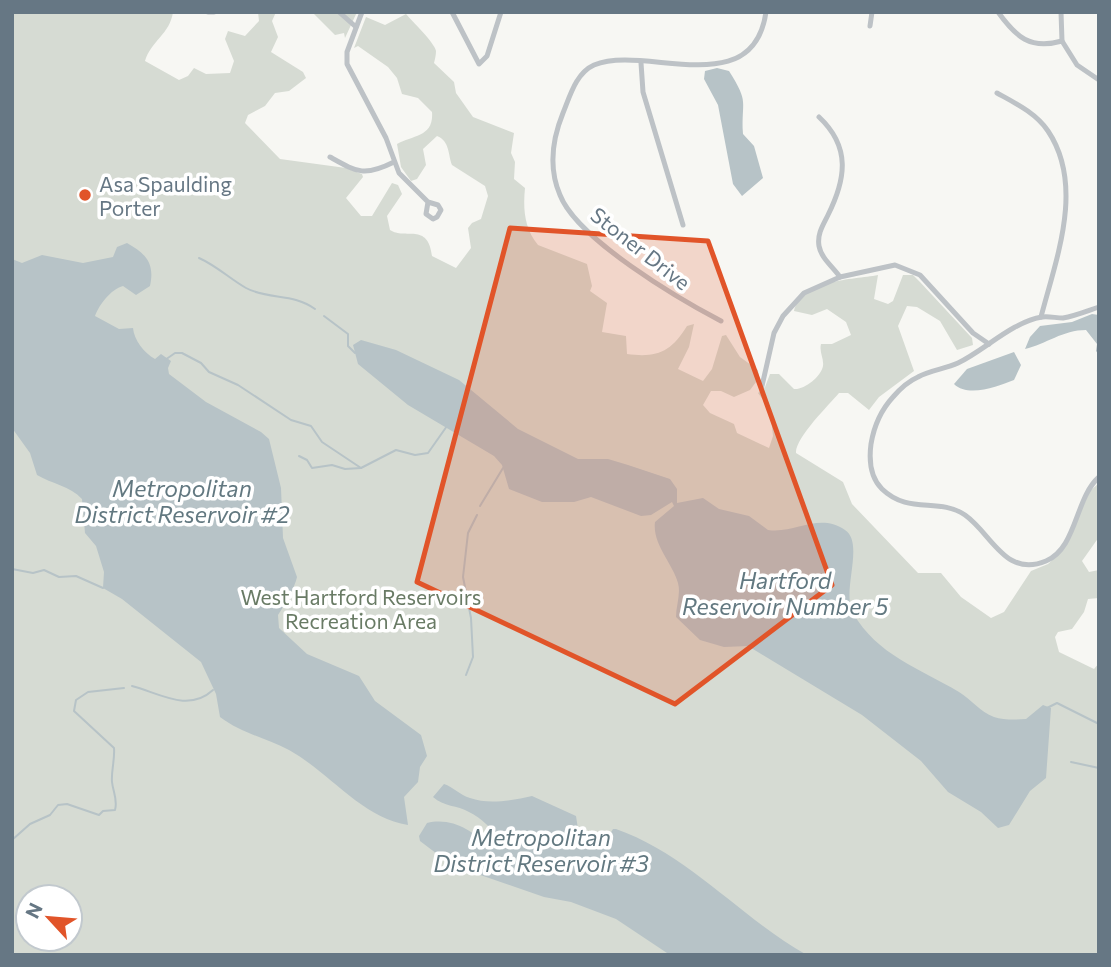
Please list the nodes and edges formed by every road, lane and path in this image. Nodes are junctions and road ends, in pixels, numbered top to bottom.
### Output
1 (339, 12) edge
2 (362, 12) edge
3 (452, 12) edge
4 (501, 12) edge
5 (765, 12) edge
6 (872, 12) edge
7 (998, 12) edge
8 (1061, 12) edge
9 (870, 26) dead end
10 (356, 27) junction
11 (1062, 41) junction
12 (641, 63) junction
13 (1099, 80) edge
14 (996, 93) dead end
15 (819, 117) dead end
16 (330, 157) dead end
17 (394, 162) junction
18 (428, 202) dead end
19 (683, 225) dead end
20 (840, 277) junction
21 (1099, 307) edge
22 (1041, 317) junction
23 (721, 321) dead end
24 (989, 344) junction
25 (762, 386) dead end
26 (1099, 477) edge

1 - 10 street
2 - 10 street
3 - 4 street
5 - 12 street, Stoner Drive
6 - 9 street
7 - 11 street
8 - 11 street
10 - 17 street
11 - 13 street
12 - 19 street
12 - 23 street, Stoner Drive
14 - 22 street
15 - 20 street
16 - 17 street
17 - 18 street
20 - 24 street
20 - 25 street
21 - 22 street
22 - 24 street
24 - 26 street

